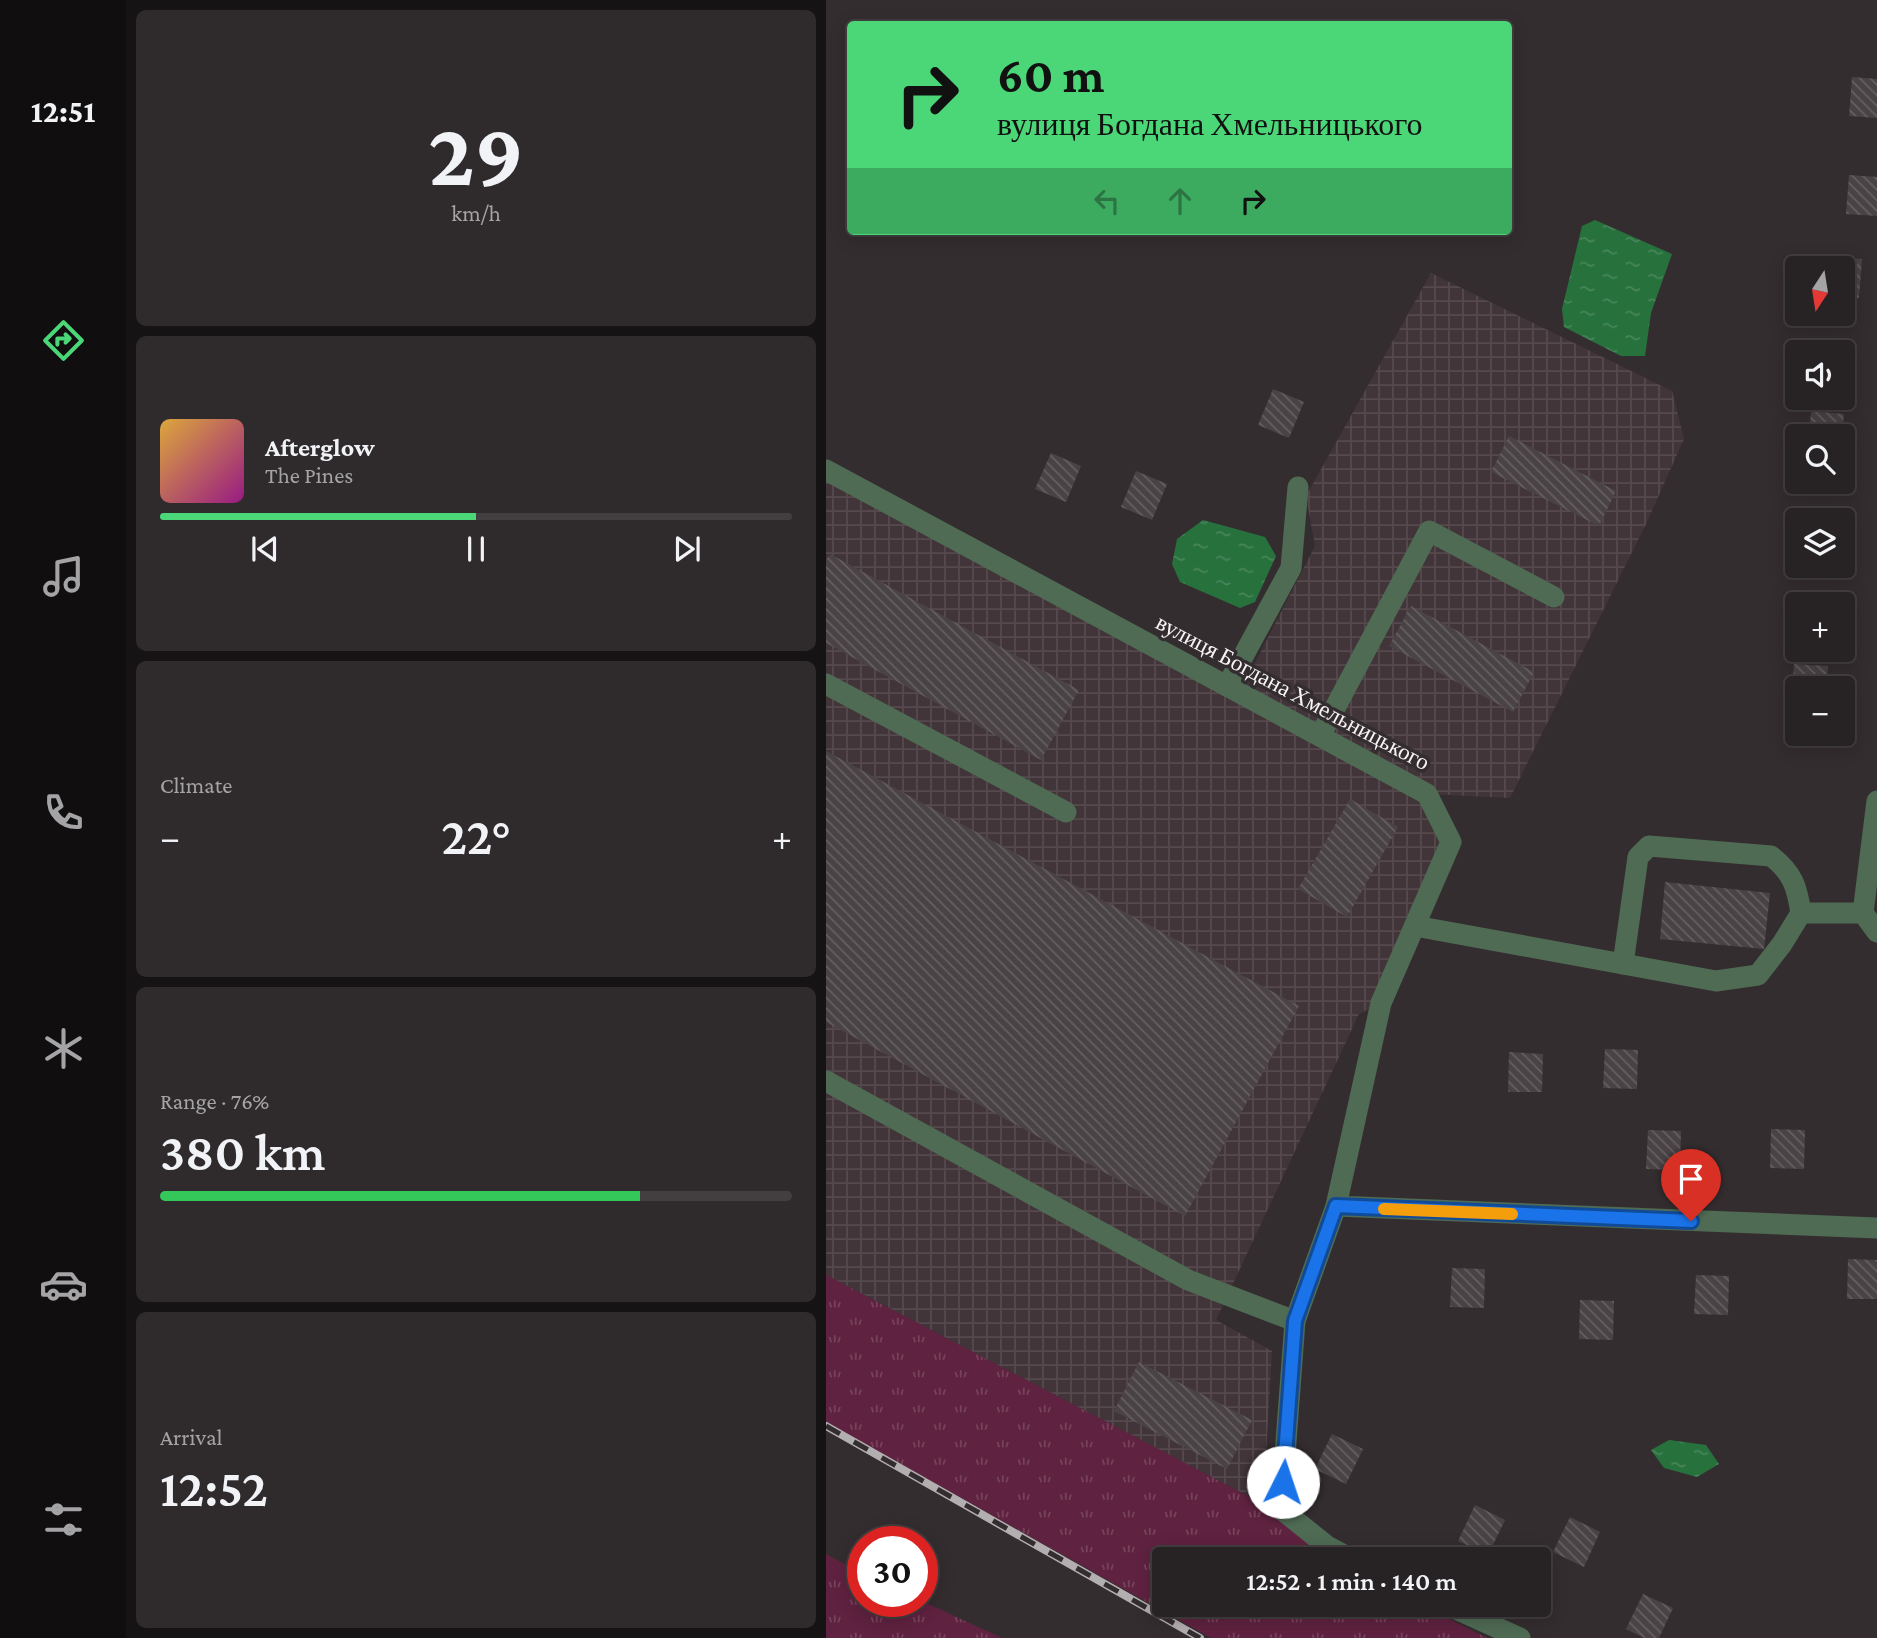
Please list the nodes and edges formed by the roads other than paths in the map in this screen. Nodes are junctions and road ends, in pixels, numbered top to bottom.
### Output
1 (826, 471) edge
2 (1298, 487) dead end
3 (1554, 597) dead end
4 (826, 684) edge
5 (1227, 686) junction
6 (1320, 736) junction
7 (1877, 802) edge
8 (1066, 813) dead end
9 (1801, 913) junction
10 (1863, 914) junction
11 (1415, 926) junction
12 (1877, 932) edge
13 (1623, 964) junction
14 (826, 1081) edge
15 (1336, 1206) junction
16 (1877, 1228) edge
17 (1295, 1321) junction
18 (1329, 1547) edge
19 (1474, 1617) edge
20 (1520, 1638) edge

1 - 5 street, вулиця Богдана Хмельницького
2 - 5 street
3 - 6 street
4 - 8 street
5 - 6 street, вулиця Богдана Хмельницького
6 - 11 street, вулиця Богдана Хмельницького
7 - 10 street
9 - 10 street
9 - 13 street
9 - 13 street
10 - 12 street
11 - 13 street
11 - 15 street, вулиця Богдана Хмельницького
14 - 17 street
15 - 16 street
15 - 17 street, вулиця Богдана Хмельницького
17 - 18 street, вулиця Богдана Хмельницького
19 - 20 street

